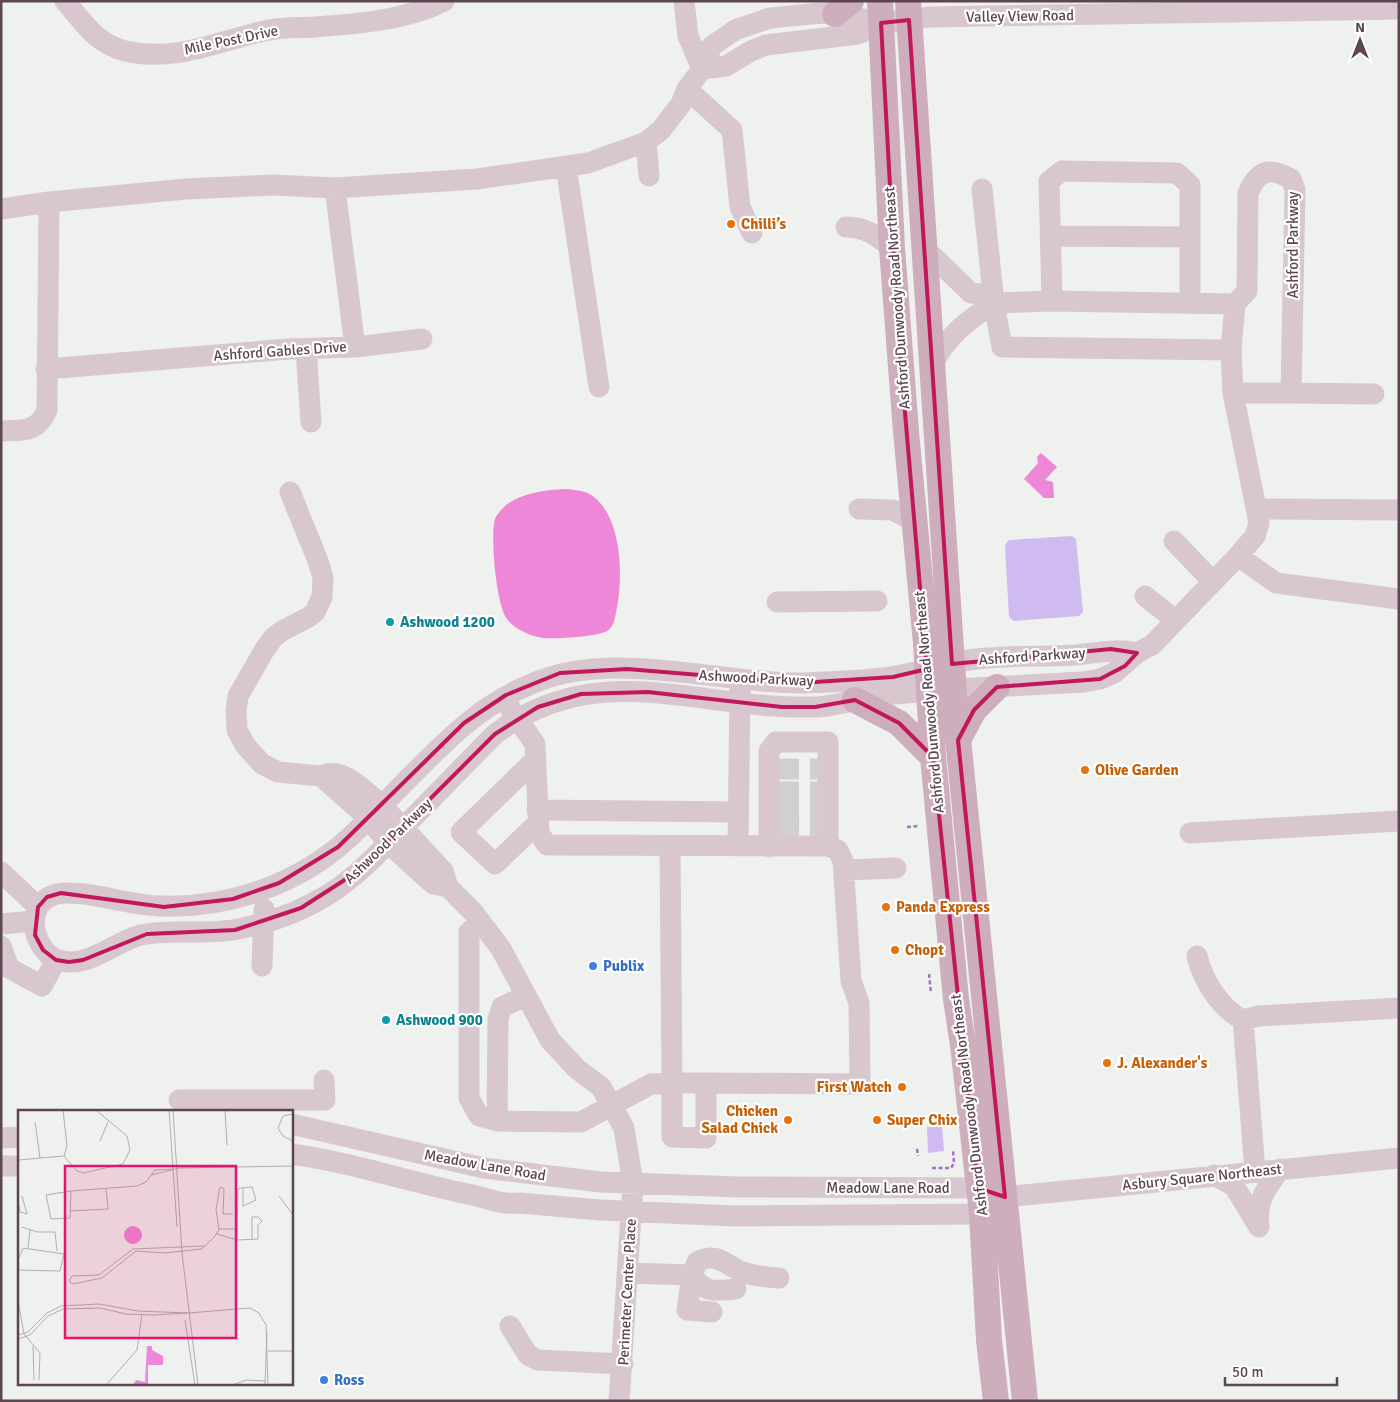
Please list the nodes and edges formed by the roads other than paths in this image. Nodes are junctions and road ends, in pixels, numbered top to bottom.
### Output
1 (65, 1) edge
2 (444, 1) edge
3 (684, 1) edge
4 (831, 7) edge
5 (1399, 9) edge
6 (908, 10) edge
7 (791, 11) edge
8 (880, 12) edge
9 (785, 42) junction
10 (702, 69) junction
11 (687, 89) junction
12 (646, 142) junction
13 (566, 166) junction
14 (649, 176) dead end
15 (335, 188) junction
16 (982, 189) dead end
17 (890, 200) junction
18 (49, 202) junction
19 (1, 209) edge
20 (752, 233) dead end
21 (1050, 236) junction
22 (1190, 237) junction
23 (892, 248) junction
24 (924, 248) junction
25 (1052, 301) junction
26 (994, 303) junction
27 (1190, 303) junction
28 (1235, 304) junction
29 (422, 339) dead end
30 (355, 347) junction
31 (306, 348) junction
32 (1231, 350) junction
33 (931, 368) junction
34 (46, 369) junction
35 (599, 386) dead end
36 (1233, 393) junction
37 (1291, 393) junction
38 (1374, 394) dead end
39 (311, 422) dead end
40 (1, 431) edge
41 (911, 485) junction
42 (290, 492) dead end
43 (1256, 509) junction
44 (1399, 510) edge
45 (913, 521) junction
46 (1174, 540) dead end
47 (1238, 556) junction
48 (1213, 582) junction
49 (1145, 596) dead end
50 (1399, 599) edge
51 (877, 601) dead end
52 (777, 602) dead end
53 (1175, 620) junction
54 (1137, 653) junction
55 (741, 679) junction
56 (941, 679) junction
57 (997, 687) junction
58 (503, 698) junction
59 (855, 700) junction
60 (739, 703) junction
61 (517, 718) junction
62 (958, 740) junction
63 (933, 757) junction
64 (536, 759) junction
65 (374, 812) junction
66 (738, 812) junction
67 (538, 816) junction
68 (1399, 821) edge
69 (772, 827) junction
70 (825, 827) junction
71 (1190, 833) dead end
72 (395, 836) junction
73 (670, 846) junction
74 (738, 846) junction
75 (896, 868) dead end
76 (844, 870) junction
77 (1, 872) edge
78 (279, 883) junction
79 (36, 914) junction
80 (263, 922) junction
81 (480, 922) junction
82 (1, 924) edge
83 (1, 946) edge
84 (1197, 956) dead end
85 (56, 960) junction
86 (262, 966) dead end
87 (525, 996) junction
88 (1399, 1008) edge
89 (1243, 1020) junction
90 (324, 1080) dead end
91 (672, 1083) junction
92 (706, 1083) junction
93 (179, 1101) edge
94 (612, 1104) junction
95 (672, 1110) junction
96 (706, 1110) junction
97 (497, 1121) junction
98 (292, 1124) edge
99 (18, 1137) edge
100 (1, 1138) edge
101 (292, 1154) edge
102 (1399, 1158) edge
103 (1, 1166) edge
104 (18, 1166) edge
105 (1280, 1169) junction
106 (1255, 1171) junction
107 (1214, 1175) junction
108 (633, 1184) junction
109 (978, 1188) junction
110 (1005, 1197) junction
111 (631, 1212) junction
112 (982, 1214) junction
113 (627, 1273) junction
114 (692, 1275) junction
115 (779, 1278) dead end
116 (736, 1289) dead end
117 (712, 1312) dead end
118 (510, 1326) dead end
119 (622, 1364) junction
120 (619, 1401) edge
121 (996, 1401) edge
122 (1025, 1401) edge

1 - 2 street, Mile Post Drive
3 - 10 street
4 - 7 street
4 - 8 street
5 - 6 street, Valley View Road
6 - 8 street, Valley View Road
6 - 24 main road, Ashford Dunwoody Road Northeast
7 - 9 street
7 - 10 street
8 - 9 street
8 - 17 main road, Ashford Dunwoody Road Northeast
9 - 10 street
10 - 11 street
11 - 12 street
11 - 20 street
12 - 13 street
12 - 14 street
13 - 15 street
13 - 35 street
15 - 18 street
15 - 30 street, Ashford Gables Drive
16 - 26 street
17 - 23 main road, Ashford Dunwoody Road Northeast
17 - 23 street
18 - 19 street
18 - 34 street
21 - 22 street
21 - 22 street
21 - 25 street
22 - 27 street
23 - 41 main road, Ashford Dunwoody Road Northeast
24 - 26 street
24 - 33 main road, Ashford Dunwoody Road Northeast
25 - 26 street
25 - 27 street
26 - 32 street
26 - 33 street
27 - 28 street
28 - 32 street, Ashford Parkway
28 - 37 street, Ashford Parkway
29 - 30 street
30 - 31 street, Ashford Gables Drive
31 - 34 street, Ashford Gables Drive
31 - 39 street
32 - 36 street, Ashford Parkway
33 - 56 main road, Ashford Dunwoody Road Northeast
34 - 40 street
36 - 37 street
36 - 43 street, Ashford Parkway
37 - 38 street
41 - 45 main road, Ashford Dunwoody Road Northeast
41 - 45 street
42 - 65 street
43 - 44 street
43 - 47 street, Ashford Parkway
45 - 56 main road, Ashford Dunwoody Road Northeast
46 - 48 street
47 - 48 street, Ashford Parkway
47 - 50 street
48 - 53 street, Ashford Parkway
49 - 53 street
51 - 52 street
53 - 54 street, Ashford Parkway
54 - 56 street, Ashford Parkway
54 - 57 street, Ashford Parkway
55 - 56 street, Ashwood Parkway
55 - 58 street, Ashwood Parkway
55 - 60 street
56 - 57 street, Ashford Parkway
56 - 59 street, Ashwood Parkway
56 - 62 main road, Ashford Dunwoody Road Northeast
56 - 63 main road, Ashford Dunwoody Road Northeast
57 - 62 main road
58 - 61 street
58 - 65 street, Ashwood Parkway
59 - 60 street, Ashwood Parkway
59 - 63 main road
60 - 61 street, Ashwood Parkway
60 - 66 street
61 - 64 street
61 - 72 street, Ashwood Parkway
62 - 110 main road, Ashford Dunwoody Road Northeast
63 - 109 main road, Ashford Dunwoody Road Northeast
64 - 67 street
64 - 67 street
65 - 72 street
65 - 78 street, Ashwood Parkway
66 - 67 street
66 - 74 street
67 - 73 street
68 - 71 street
69 - 70 street
69 - 70 street
69 - 74 street
70 - 76 street
72 - 80 street, Ashwood Parkway
72 - 81 street, Perimeter Center Place
73 - 74 street
73 - 91 street
75 - 76 street
76 - 92 street
77 - 79 street
78 - 79 street, Ashwood Parkway
78 - 80 street
79 - 82 street
79 - 85 street
80 - 85 street, Ashwood Parkway
80 - 86 street
81 - 87 street, Perimeter Center Place
81 - 97 street
83 - 85 street
84 - 89 street
87 - 94 street, Perimeter Center Place
87 - 97 street
88 - 89 street
89 - 106 street
90 - 93 street
91 - 92 street
91 - 94 street
91 - 95 street
92 - 96 street
94 - 97 street
94 - 108 street, Perimeter Center Place
95 - 96 street
95 - 96 street
98 - 108 street, Meadow Lane Road
99 - 100 street
101 - 111 street, Meadow Lane Road
102 - 105 street, Asbury Square Northeast
103 - 104 street
105 - 106 street, Asbury Square Northeast
105 - 107 street
106 - 107 street, Asbury Square Northeast
107 - 110 street, Asbury Square Northeast
108 - 109 street, Meadow Lane Road
108 - 111 street, Perimeter Center Place
109 - 110 street, Meadow Lane Road
109 - 112 main road, Ashford Dunwoody Road Northeast
110 - 112 street
110 - 122 main road, Ashford Dunwoody Road Northeast
111 - 112 street, Meadow Lane Road
111 - 113 street, Perimeter Center Place
112 - 121 main road, Ashford Dunwoody Road Northeast
113 - 114 street
113 - 119 street, Perimeter Center Place
114 - 115 street
114 - 116 street
114 - 117 street
118 - 119 street
119 - 120 street, Perimeter Center Place

